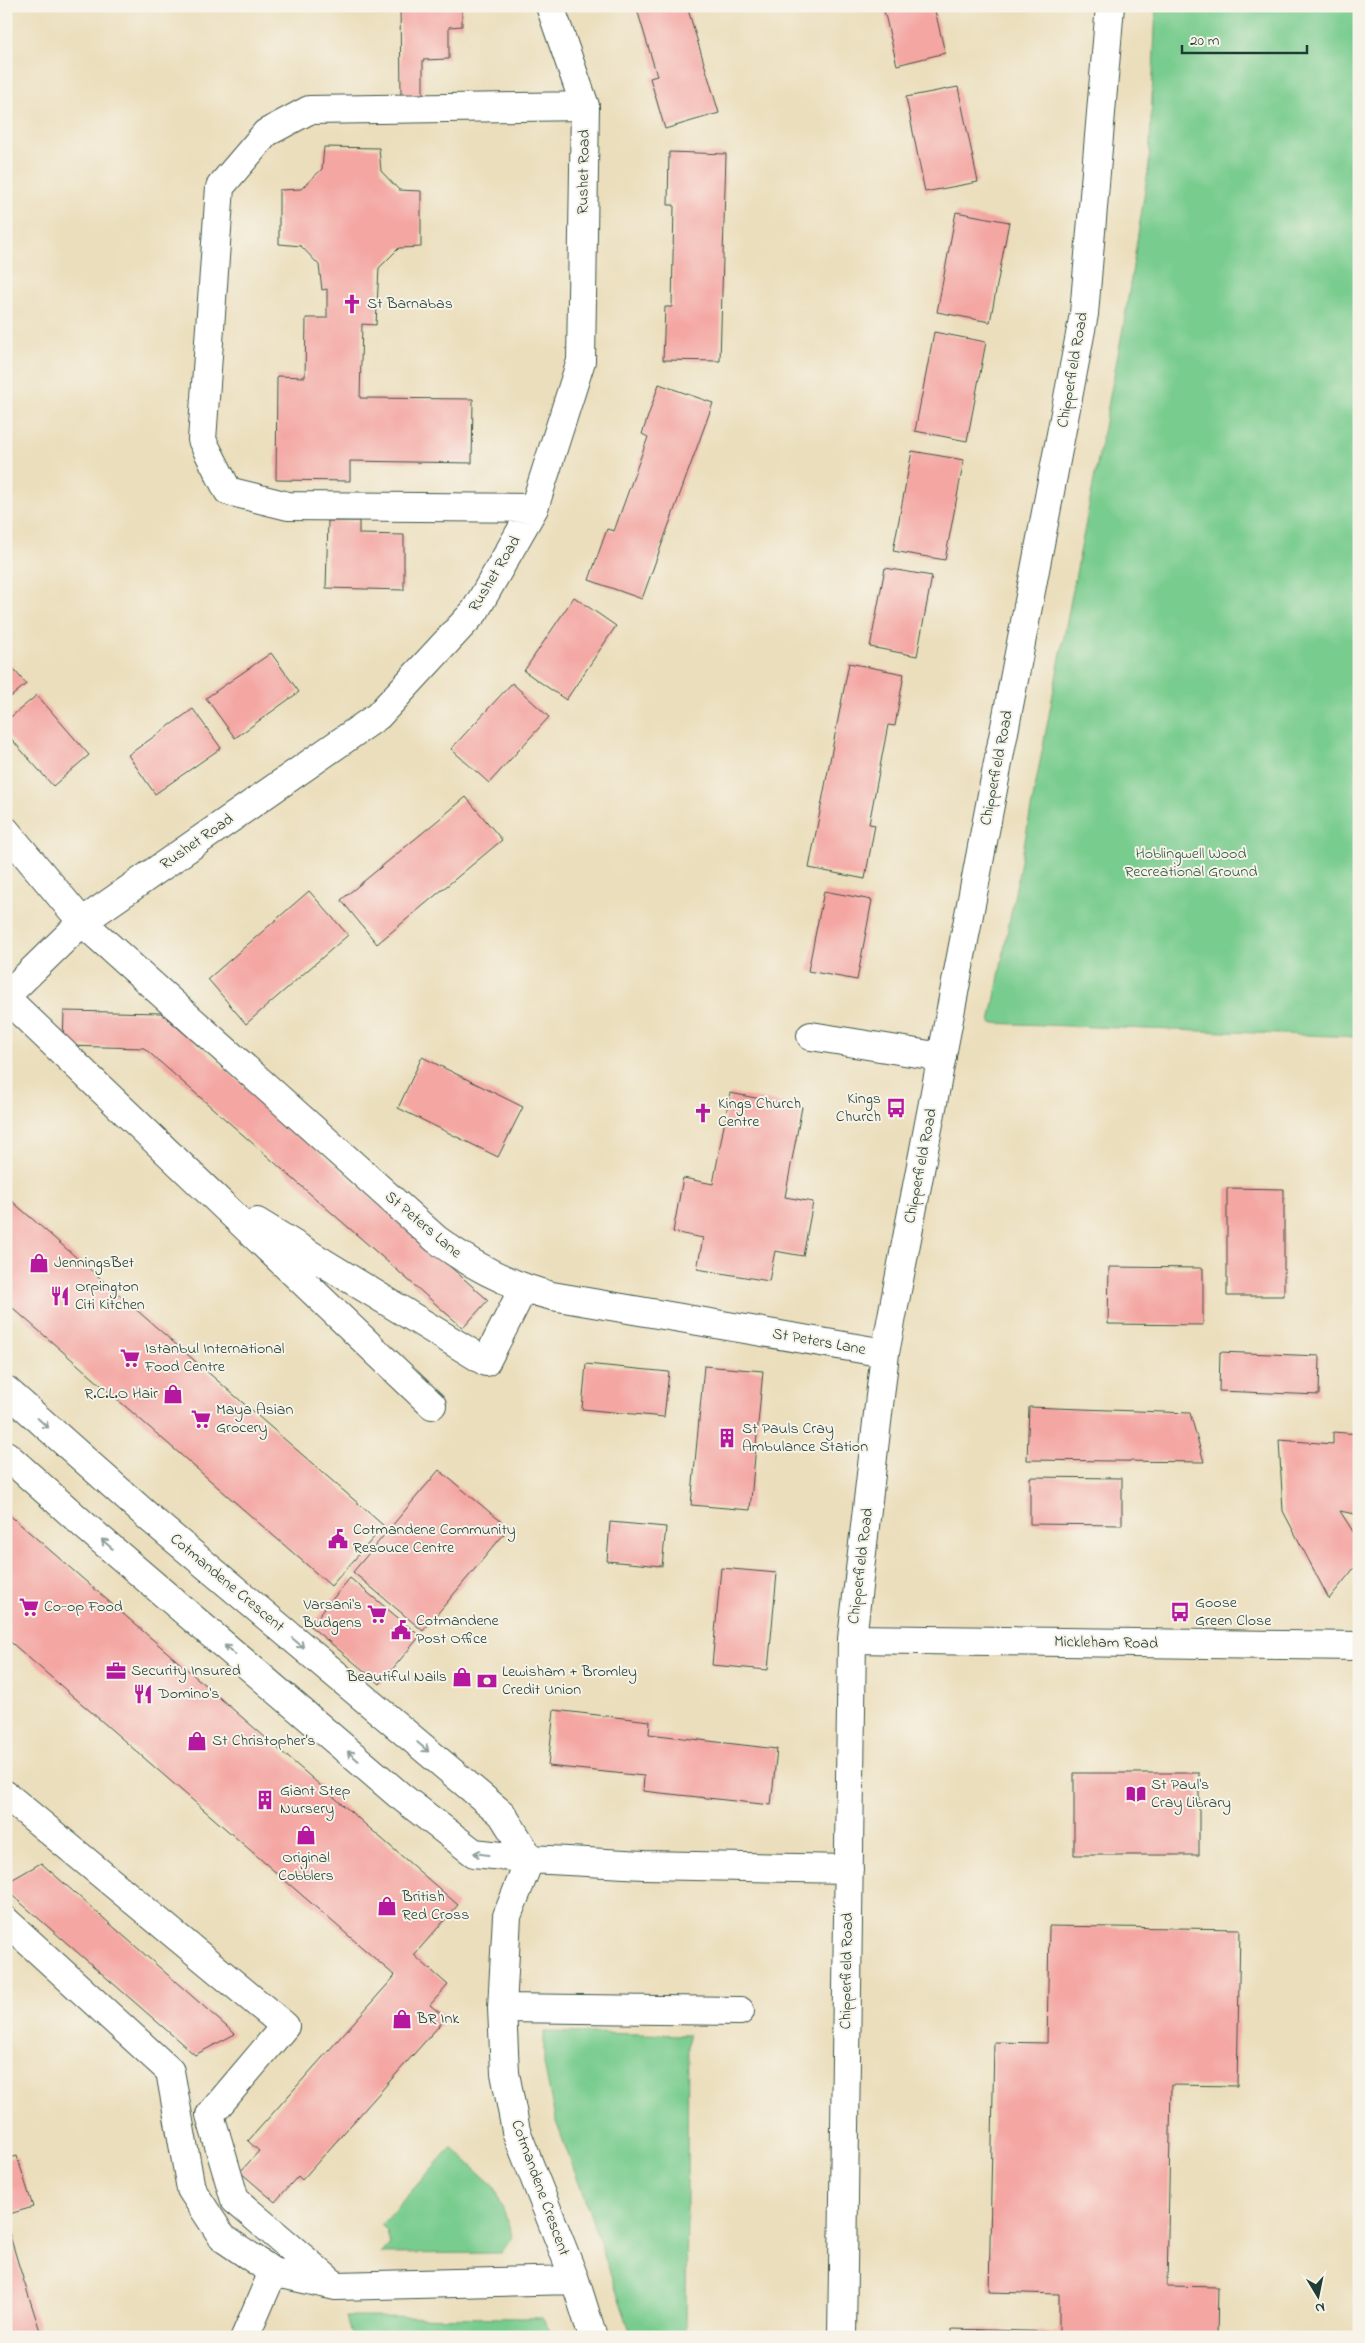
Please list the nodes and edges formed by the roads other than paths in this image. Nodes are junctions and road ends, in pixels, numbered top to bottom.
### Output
1 (550, 6) edge
2 (1110, 6) edge
3 (585, 106) junction
4 (534, 508) junction
5 (6, 832) edge
6 (82, 922) junction
7 (6, 997) edge
8 (811, 1036) dead end
9 (942, 1057) junction
10 (212, 1194) junction
11 (523, 1289) junction
12 (885, 1353) junction
13 (6, 1390) edge
14 (432, 1405) dead end
15 (6, 1455) edge
16 (852, 1639) junction
17 (1359, 1646) edge
18 (6, 1795) edge
19 (530, 1859) junction
20 (849, 1869) junction
21 (6, 1921) edge
22 (502, 2008) junction
23 (740, 2010) dead end
24 (274, 2272) junction
25 (575, 2280) junction
26 (336, 2286) junction
27 (245, 2337) edge
28 (593, 2337) edge
29 (842, 2337) edge

1 - 3 street, Rushet Road
2 - 9 street, Chipperfield Road
3 - 4 street, Rushet Road
3 - 4 street
4 - 6 street, Rushet Road
5 - 6 street, St Peters Lane
6 - 7 street, Rushet Road
6 - 11 street, St Peters Lane
7 - 10 street
8 - 9 street
9 - 12 street, Chipperfield Road
10 - 11 street
10 - 14 street
11 - 12 street, St Peters Lane
12 - 16 street, Chipperfield Road
13 -> 19 street, Cotmandene Crescent
19 -> 15 street
16 - 17 street, Mickleham Road
16 - 20 street, Chipperfield Road
18 - 26 street
19 - 20 street
19 - 22 street, Cotmandene Crescent
20 - 29 street, Chipperfield Road
21 - 24 street
22 - 23 street
22 - 25 street, Cotmandene Crescent
24 - 26 street
24 - 27 street
25 - 26 street
25 - 28 street, Cotmandene Crescent

